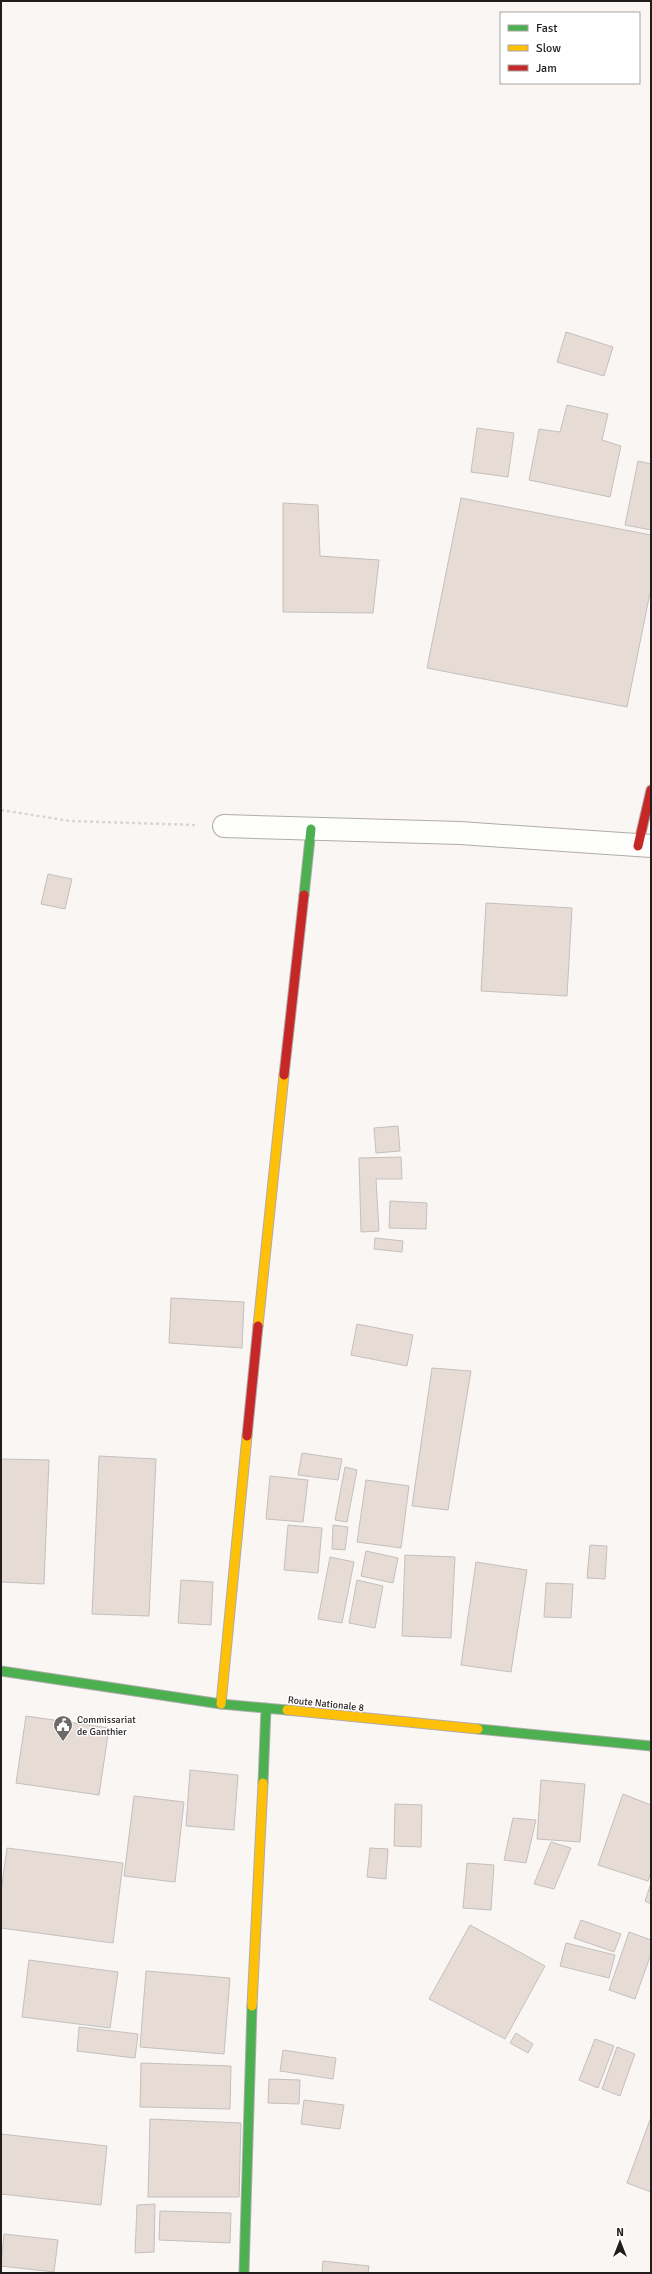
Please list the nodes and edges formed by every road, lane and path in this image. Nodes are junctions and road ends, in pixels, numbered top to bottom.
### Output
1 (651, 790) edge
2 (1, 810) edge
3 (224, 826) joint
4 (311, 829) junction
5 (645, 846) edge
6 (1, 1671) edge
7 (221, 1704) junction
8 (266, 1708) junction
9 (651, 1746) edge
10 (244, 2273) edge

1 - 5 street
2 - 3 path
3 - 4 street
4 - 5 street
4 - 7 street
6 - 7 street, Route Nationale 8
7 - 8 street, Route Nationale 8
8 - 9 street, Route Nationale 8
8 - 10 street

